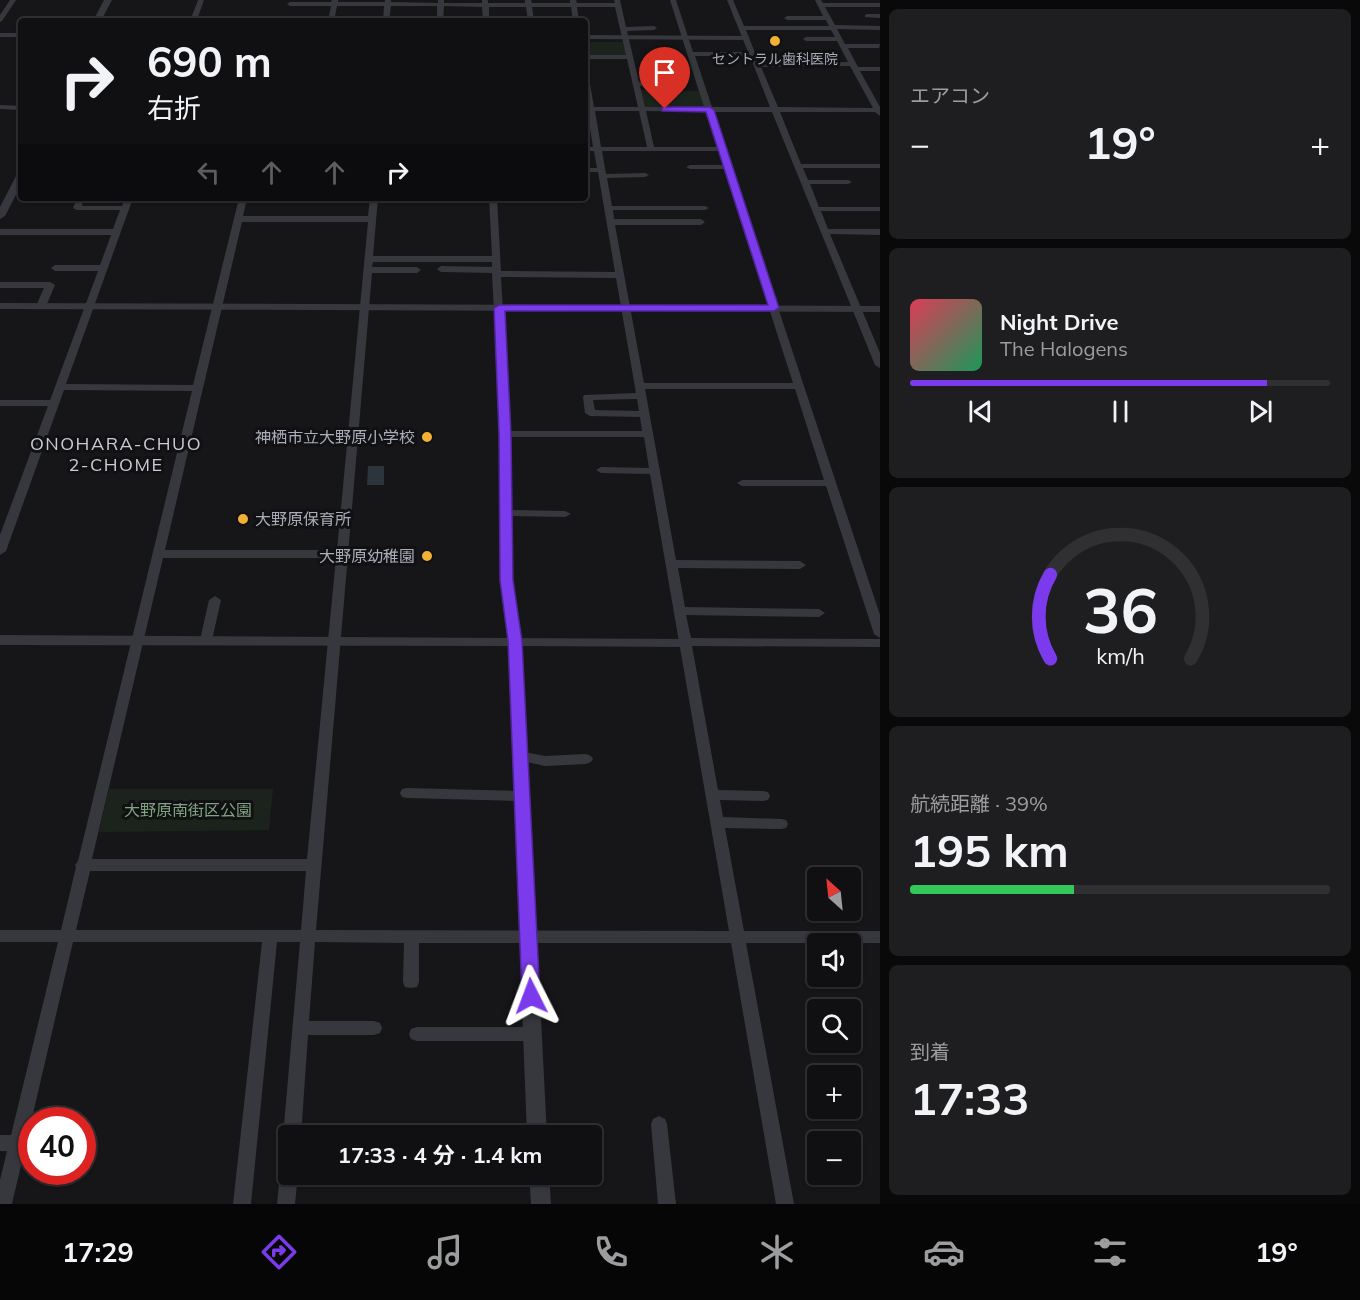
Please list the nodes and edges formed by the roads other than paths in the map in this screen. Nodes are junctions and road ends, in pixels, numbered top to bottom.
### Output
1 (13, 0) edge
2 (108, 0) edge
3 (201, 0) edge
4 (673, 0) edge
5 (730, 0) edge
6 (290, 2) edge
7 (335, 2) edge
8 (388, 2) edge
9 (441, 2) edge
10 (485, 2) edge
11 (529, 2) edge
12 (573, 3) edge
13 (617, 3) edge
14 (820, 5) edge
15 (880, 6) edge
16 (795, 10) dead end
17 (867, 16) dead end
18 (880, 16) edge
19 (99, 18) edge
20 (195, 18) edge
21 (287, 18) edge
22 (332, 18) edge
23 (386, 18) edge
24 (440, 18) edge
25 (486, 18) edge
26 (531, 18) edge
27 (576, 18) edge
28 (788, 18) dead end
29 (828, 18) junction
30 (0, 20) edge
31 (654, 28) dead end
32 (742, 28) junction
33 (833, 28) junction
34 (880, 28) edge
35 (624, 33) junction
36 (0, 35) edge
37 (18, 36) edge
38 (588, 37) edge
39 (686, 38) junction
40 (746, 38) junction
41 (806, 39) dead end
42 (841, 42) junction
43 (879, 46) edge
44 (691, 54) junction
45 (753, 54) junction
46 (588, 57) edge
47 (630, 57) junction
48 (757, 65) junction
49 (854, 66) junction
50 (880, 69) edge
51 (636, 84) junction
52 (668, 84) dead end
53 (0, 107) edge
54 (18, 108) edge
55 (588, 109) edge
56 (642, 109) junction
57 (710, 110) junction
58 (776, 110) junction
59 (879, 111) edge
60 (588, 149) edge
61 (598, 149) junction
62 (651, 149) junction
63 (722, 149) junction
64 (798, 166) junction
65 (880, 166) edge
66 (690, 167) dead end
67 (728, 167) junction
68 (588, 170) edge
69 (603, 173) junction
70 (645, 175) dead end
71 (18, 182) edge
72 (805, 182) junction
73 (848, 182) dead end
74 (646, 200) dead end
75 (80, 201) dead end
76 (128, 201) edge
77 (242, 201) edge
78 (374, 201) edge
79 (493, 201) edge
80 (608, 204) junction
81 (126, 208) junction
82 (705, 208) dead end
83 (816, 208) junction
84 (880, 209) edge
85 (0, 216) edge
86 (238, 219) junction
87 (372, 219) junction
88 (610, 222) junction
89 (701, 222) dead end
90 (0, 231) edge
91 (825, 231) junction
92 (117, 232) junction
93 (880, 232) edge
94 (368, 259) junction
95 (55, 268) dead end
96 (104, 268) junction
97 (496, 268) junction
98 (441, 269) dead end
99 (367, 270) junction
100 (417, 270) dead end
101 (619, 275) junction
102 (0, 285) edge
103 (0, 306) edge
104 (41, 306) junction
105 (217, 306) junction
106 (90, 307) junction
107 (364, 307) junction
108 (499, 308) junction
109 (626, 308) junction
110 (774, 308) junction
111 (858, 309) junction
112 (880, 309) edge
113 (880, 365) edge
114 (800, 386) junction
115 (60, 387) junction
116 (198, 388) junction
117 (641, 391) junction
118 (0, 403) edge
119 (54, 403) junction
120 (644, 414) junction
121 (505, 434) junction
122 (647, 434) junction
123 (601, 471) dead end
124 (654, 471) junction
125 (742, 483) dead end
126 (830, 483) junction
127 (506, 513) junction
128 (565, 514) dead end
129 (0, 552) edge
130 (158, 554) junction
131 (342, 554) junction
132 (670, 564) junction
133 (800, 565) dead end
134 (215, 600) dead end
135 (681, 611) junction
136 (819, 613) dead end
137 (880, 634) edge
138 (0, 640) edge
139 (137, 640) junction
140 (206, 640) junction
141 (334, 641) junction
142 (515, 641) junction
143 (685, 642) junction
144 (880, 643) edge
145 (519, 756) junction
146 (586, 759) dead end
147 (406, 793) dead end
148 (711, 795) junction
149 (521, 796) junction
150 (763, 796) dead end
151 (717, 822) junction
152 (781, 824) dead end
153 (82, 865) junction
154 (314, 865) junction
155 (0, 936) edge
156 (67, 936) junction
157 (880, 937) edge
158 (270, 938) junction
159 (309, 938) junction
160 (412, 938) junction
161 (528, 938) junction
162 (737, 939) junction
163 (411, 982) dead end
164 (301, 1028) junction
165 (374, 1028) dead end
166 (417, 1034) dead end
167 (533, 1034) junction
168 (658, 1124) dead end
169 (293, 1125) edge
170 (537, 1125) edge
171 (9, 1143) edge
172 (288, 1185) edge
173 (540, 1185) edge
174 (2, 1202) edge
175 (242, 1204) edge
176 (286, 1204) edge
177 (541, 1204) edge
178 (667, 1204) edge
179 (785, 1204) edge

1 - 30 street
2 - 19 street
3 - 20 street
4 - 39 street
5 - 32 street
6 - 7 street
6 - 21 street
7 - 8 street
7 - 22 street
8 - 9 street
8 - 23 street
9 - 10 street
9 - 24 street
10 - 11 street
10 - 25 street
11 - 12 street
11 - 26 street
12 - 13 street
12 - 27 street
13 - 35 street
14 - 15 street
14 - 16 street
14 - 29 street
17 - 18 street
28 - 29 street
29 - 33 street
31 - 35 street
32 - 33 street
32 - 40 street
33 - 34 street
33 - 42 street
35 - 38 street
35 - 39 street
35 - 47 street
36 - 37 street
39 - 40 street
39 - 44 street
40 - 45 street
41 - 42 street
42 - 43 street
42 - 49 street
44 - 45 street
44 - 57 street
45 - 48 street
46 - 47 street
47 - 51 street
48 - 49 street
48 - 58 street
49 - 50 street
49 - 59 street
51 - 52 street
51 - 56 street
53 - 54 street
55 - 56 street
55 - 61 street
56 - 57 street
56 - 62 street
57 - 58 street
57 - 63 street
58 - 59 street
58 - 64 street
60 - 61 street
61 - 62 street
61 - 69 street
62 - 63 street
63 - 67 street
64 - 65 street
64 - 72 street
66 - 67 street
67 - 110 street
68 - 69 street
69 - 70 street
69 - 80 street
71 - 85 street
72 - 73 street
72 - 83 street
74 - 80 street
75 - 81 street
76 - 81 street
77 - 86 street
78 - 87 street
79 - 97 street
80 - 82 street
80 - 88 street
81 - 92 street
83 - 84 street
83 - 91 street
86 - 87 street
86 - 105 street
87 - 94 street
88 - 89 street
88 - 101 street
90 - 92 street
91 - 93 street
91 - 111 street
92 - 96 street
94 - 97 street
94 - 99 street
95 - 96 street
96 - 106 street
97 - 98 street
97 - 101 street
97 - 108 street
99 - 100 street
99 - 107 street
101 - 109 street
102 - 104 street
103 - 104 street
104 - 106 street
105 - 106 street
105 - 107 street
105 - 116 street
106 - 115 street
107 - 108 street
107 - 131 street
108 - 109 street
108 - 121 street
109 - 110 street
109 - 117 street
110 - 111 street
110 - 114 street
111 - 112 street
111 - 113 street
114 - 117 street
114 - 126 street
115 - 116 street
115 - 119 street
116 - 130 street
117 - 120 street
117 - 120 street
118 - 119 street
119 - 129 street
120 - 122 street
121 - 122 street
121 - 127 street
122 - 124 street
123 - 124 street
124 - 132 street
125 - 126 street
126 - 137 street
127 - 128 street
127 - 142 street
130 - 131 street
130 - 139 street
131 - 141 street
132 - 133 street
132 - 135 street
134 - 140 street
135 - 136 street
135 - 143 street
138 - 139 street
139 - 140 street
139 - 153 street
140 - 141 street
141 - 142 street
141 - 154 street
142 - 143 street
142 - 145 street
143 - 144 street
143 - 148 street
145 - 146 street
145 - 149 street
147 - 149 street
148 - 150 street
148 - 151 street
149 - 161 street
151 - 152 street
151 - 162 street
153 - 154 street
153 - 156 street
154 - 159 street
155 - 156 street
156 - 158 street
156 - 171 street
157 - 162 street
158 - 159 street
158 - 175 street
159 - 160 street
159 - 164 street
160 - 161 street
160 - 163 street
161 - 162 street
161 - 167 street
162 - 179 street
164 - 165 street
164 - 169 street
166 - 167 street
167 - 170 street
168 - 178 street
171 - 174 street
172 - 176 street
173 - 177 street

